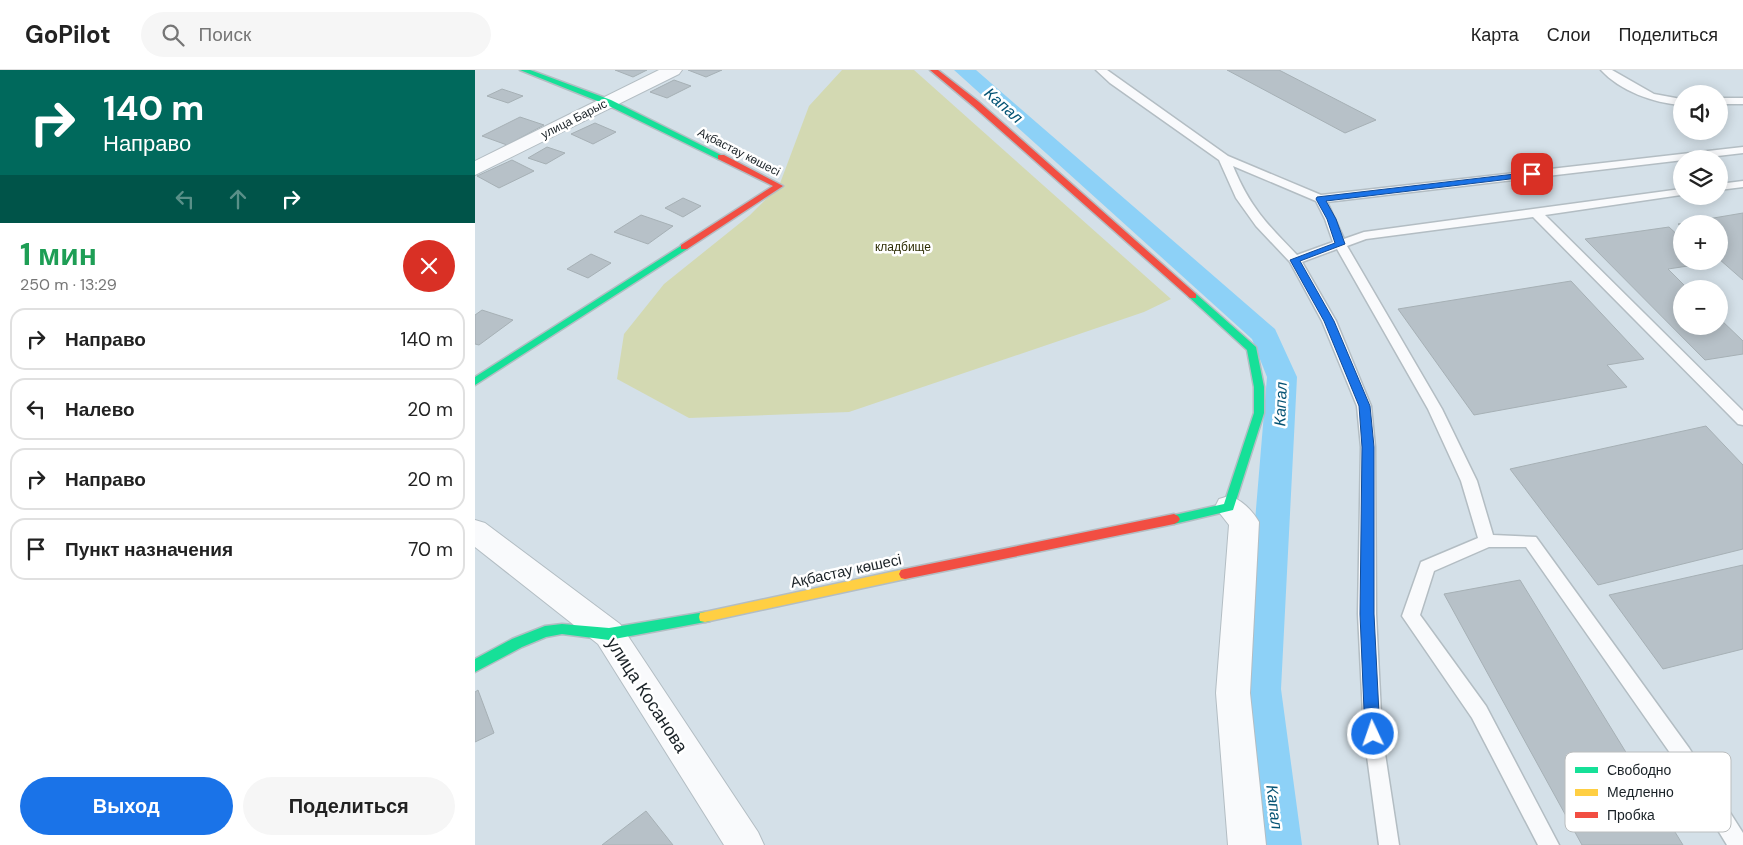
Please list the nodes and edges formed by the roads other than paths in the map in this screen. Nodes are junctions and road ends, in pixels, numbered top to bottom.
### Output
1 (524, 70) edge
2 (673, 70) edge
3 (934, 70) edge
4 (1101, 70) edge
5 (1606, 70) edge
6 (1673, 100) edge
7 (1728, 101) edge
8 (1743, 101) edge
9 (607, 102) junction
10 (1743, 150) edge
11 (1224, 158) junction
12 (475, 170) edge
13 (1743, 184) edge
14 (1728, 186) edge
15 (1673, 193) edge
16 (1320, 199) junction
17 (1536, 212) junction
18 (1340, 244) junction
19 (1295, 260) junction
20 (475, 382) edge
21 (1743, 420) edge
22 (1229, 507) junction
23 (475, 532) edge
24 (1487, 540) junction
25 (609, 634) junction
26 (475, 666) edge
27 (1681, 752) edge
28 (1731, 832) edge
29 (745, 845) edge
30 (1247, 845) edge
31 (1389, 845) edge
32 (1549, 845) edge
33 (1739, 845) edge

1 - 9 street, Ақбастау көшесі
2 - 9 street, улица Барыс
3 - 22 street
4 - 11 lane
5 - 6 lane
7 - 8 lane
9 - 12 street, улица Барыс
9 - 20 street, Ақбастау көшесі
10 - 16 lane
11 - 16 lane
11 - 19 lane
13 - 14 lane
15 - 17 lane
16 - 18 lane
17 - 18 lane
17 - 21 lane
18 - 19 lane
18 - 24 lane
19 - 31 lane
22 - 25 street, Ақбастау көшесі
22 - 30 street
23 - 25 street, улица Косанова
24 - 27 lane
24 - 32 lane
25 - 26 street, Ақбастау көшесі
25 - 29 street, улица Косанова
28 - 33 lane

